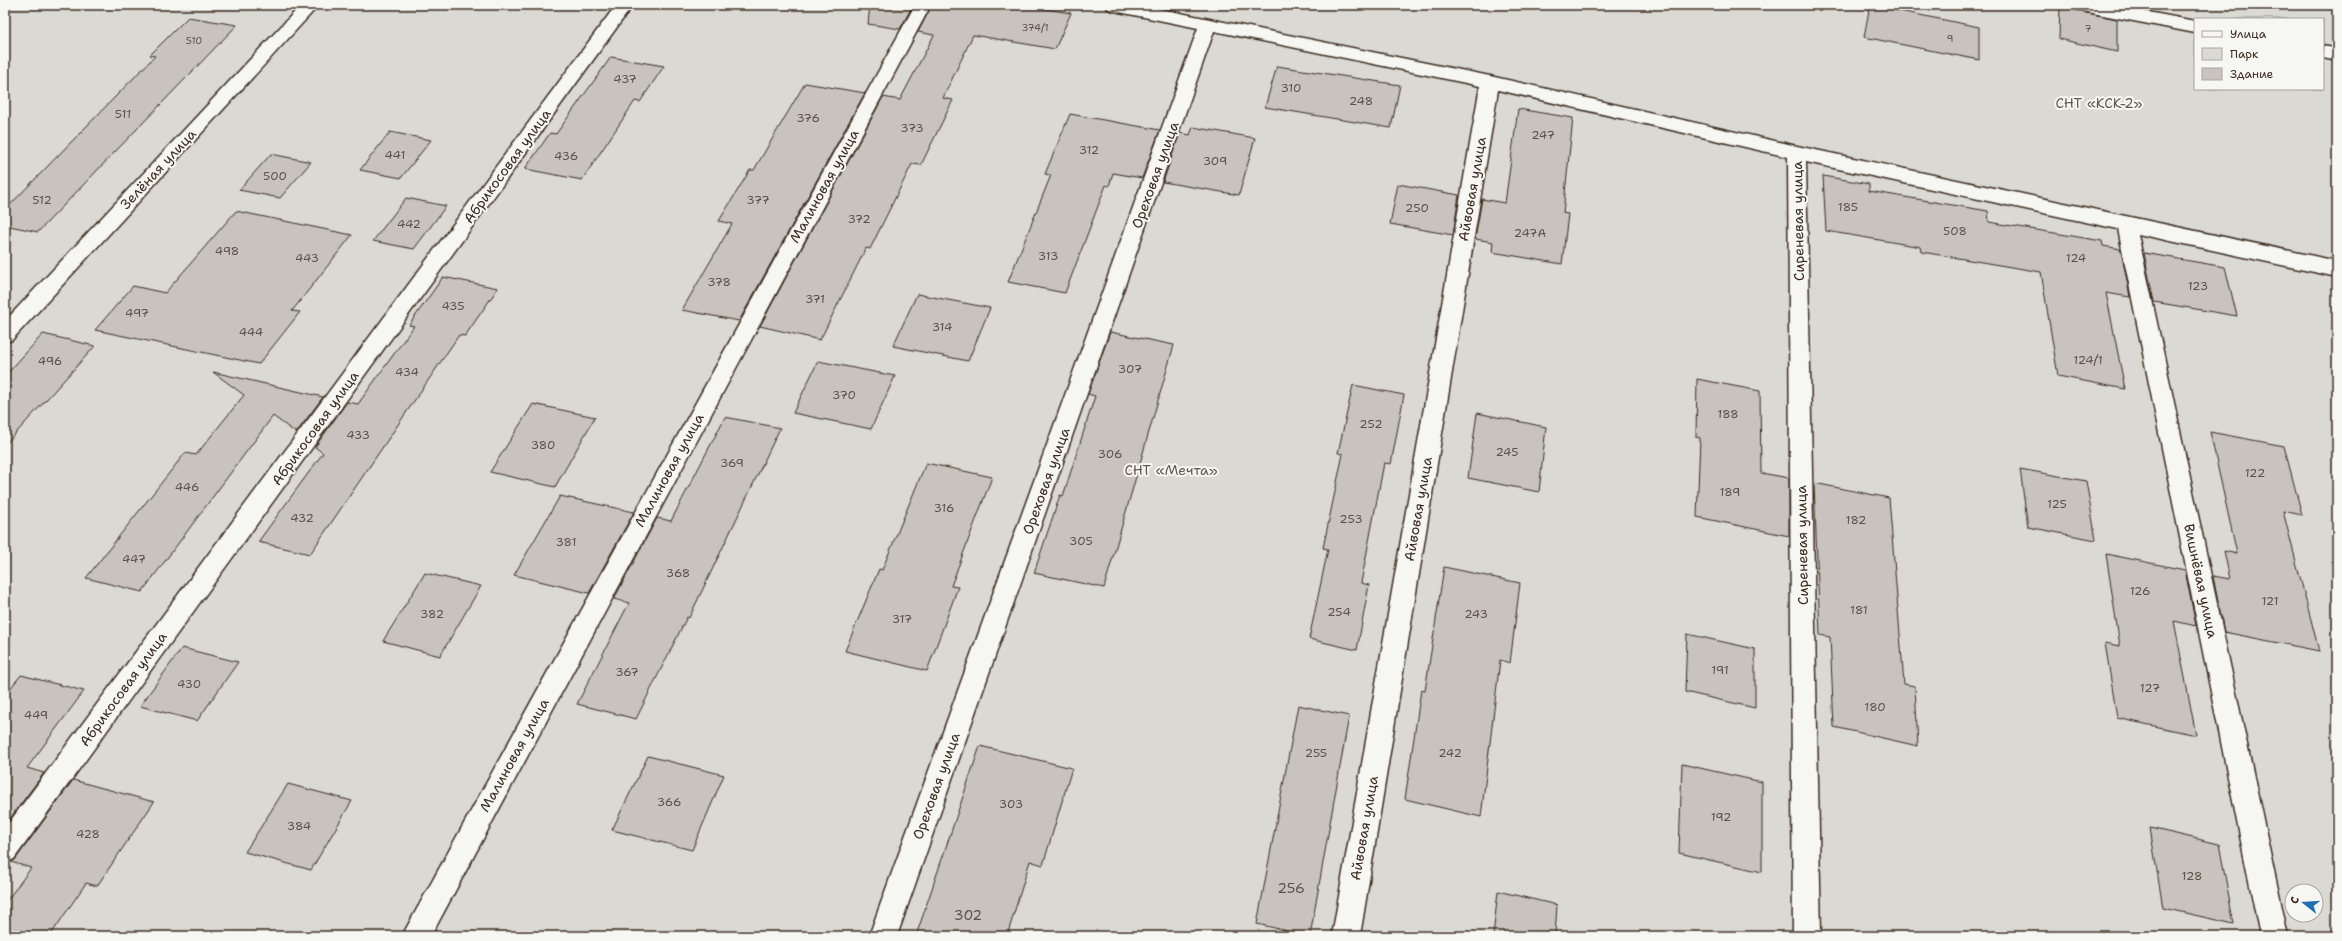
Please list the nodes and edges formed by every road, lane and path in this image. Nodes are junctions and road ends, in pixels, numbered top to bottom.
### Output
1 (311, 5) edge
2 (625, 5) edge
3 (923, 5) edge
4 (1114, 5) edge
5 (2082, 5) edge
6 (1208, 25) junction
7 (2194, 27) edge
8 (2324, 52) edge
9 (2337, 55) edge
10 (1490, 82) junction
11 (1797, 153) junction
12 (2127, 226) junction
13 (2337, 269) edge
14 (5, 334) edge
15 (5, 850) edge
16 (416, 936) edge
17 (883, 936) edge
18 (1346, 936) edge
19 (1807, 936) edge
20 (2274, 936) edge

1 - 14 street, Зелёная улица
2 - 15 street, Абрикосовая улица
3 - 16 street, Малиновая улица
4 - 6 street
5 - 7 street
6 - 10 street
6 - 17 street, Ореховая улица
8 - 9 street
10 - 11 street
10 - 18 street, Айвовая улица
11 - 12 street
11 - 19 street, Сиреневая улица
12 - 13 street
12 - 20 street, Вишнёвая улица

